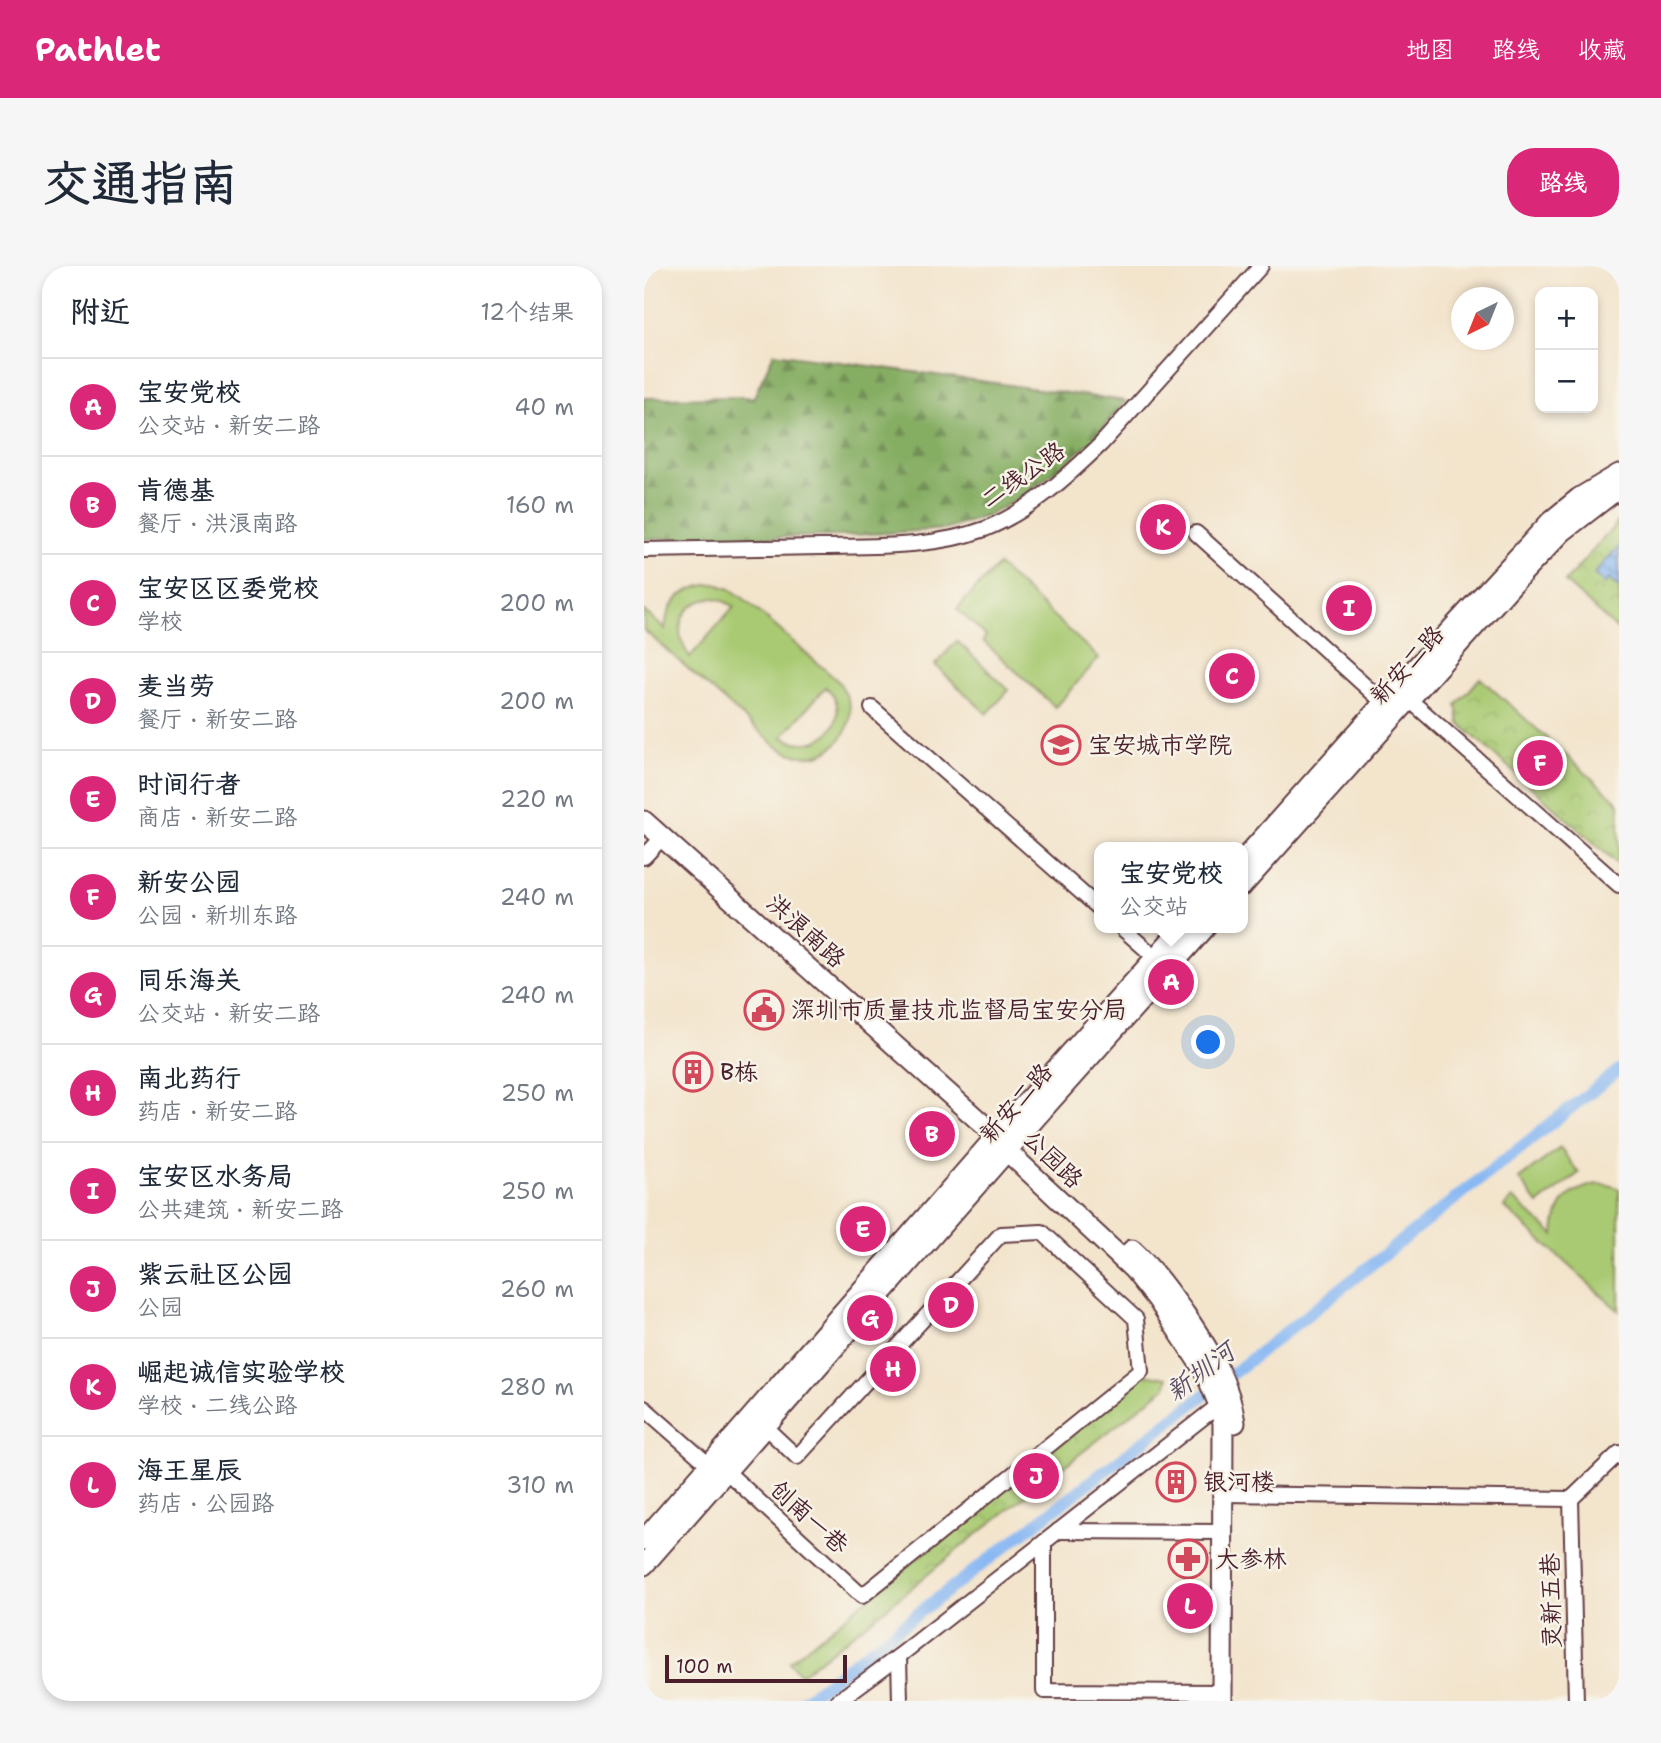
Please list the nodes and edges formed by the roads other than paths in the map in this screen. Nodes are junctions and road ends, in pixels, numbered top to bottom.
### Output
1 (1261, 266) edge
2 (1619, 474) edge
3 (1619, 488) edge
4 (1551, 521) junction
5 (1196, 533) dead end
6 (644, 550) edge
7 (1543, 563) junction
8 (1397, 697) junction
9 (872, 708) dead end
10 (644, 821) edge
11 (663, 837) junction
12 (1248, 855) edge
13 (644, 858) edge
14 (1248, 880) edge
15 (1619, 885) edge
16 (1094, 904) edge
17 (1128, 933) edge
18 (1178, 933) edge
19 (1200, 933) edge
20 (1156, 958) junction
21 (1006, 1143) junction
22 (1224, 1400) junction
23 (644, 1408) edge
24 (765, 1427) junction
25 (1619, 1453) edge
26 (717, 1468) junction
27 (1229, 1494) junction
28 (1571, 1499) junction
29 (1058, 1531) junction
30 (1223, 1532) junction
31 (644, 1539) edge
32 (1044, 1542) junction
33 (644, 1565) edge
34 (899, 1656) junction
35 (1227, 1698) edge
36 (838, 1701) edge
37 (900, 1701) edge
38 (1576, 1701) edge

1 - 6 street, 二线公路
2 - 4 main road, 新安二路
3 - 7 main road, 新安二路
4 - 7 main road
4 - 8 main road, 新安二路
5 - 8 street
7 - 8 main road, 新安二路
8 - 12 main road, 新安二路
8 - 14 main road, 新安二路
8 - 15 street
9 - 16 street
10 - 11 main road, 洪浪南路
11 - 13 street
11 - 21 main road, 洪浪南路
17 - 20 street
18 - 20 main road, 新安二路
19 - 21 main road, 新安二路
20 - 21 main road, 新安二路
21 - 22 main road, 公园路
21 - 24 main road, 新安二路
21 - 26 main road, 新安二路
22 - 27 main road, 公园路
22 - 29 street
23 - 26 street, 创南一巷
24 - 26 main road, 新安二路
24 - 26 street, 创南一巷
25 - 28 street
26 - 31 main road, 新安二路
26 - 33 main road, 新安二路
27 - 28 street
27 - 30 main road, 公园路
27 - 35 main road, 公园路
28 - 38 street, 灵新五巷
29 - 30 street
29 - 32 street
30 - 35 main road, 公园路
32 - 34 street
32 - 35 street
34 - 36 street
34 - 37 street

